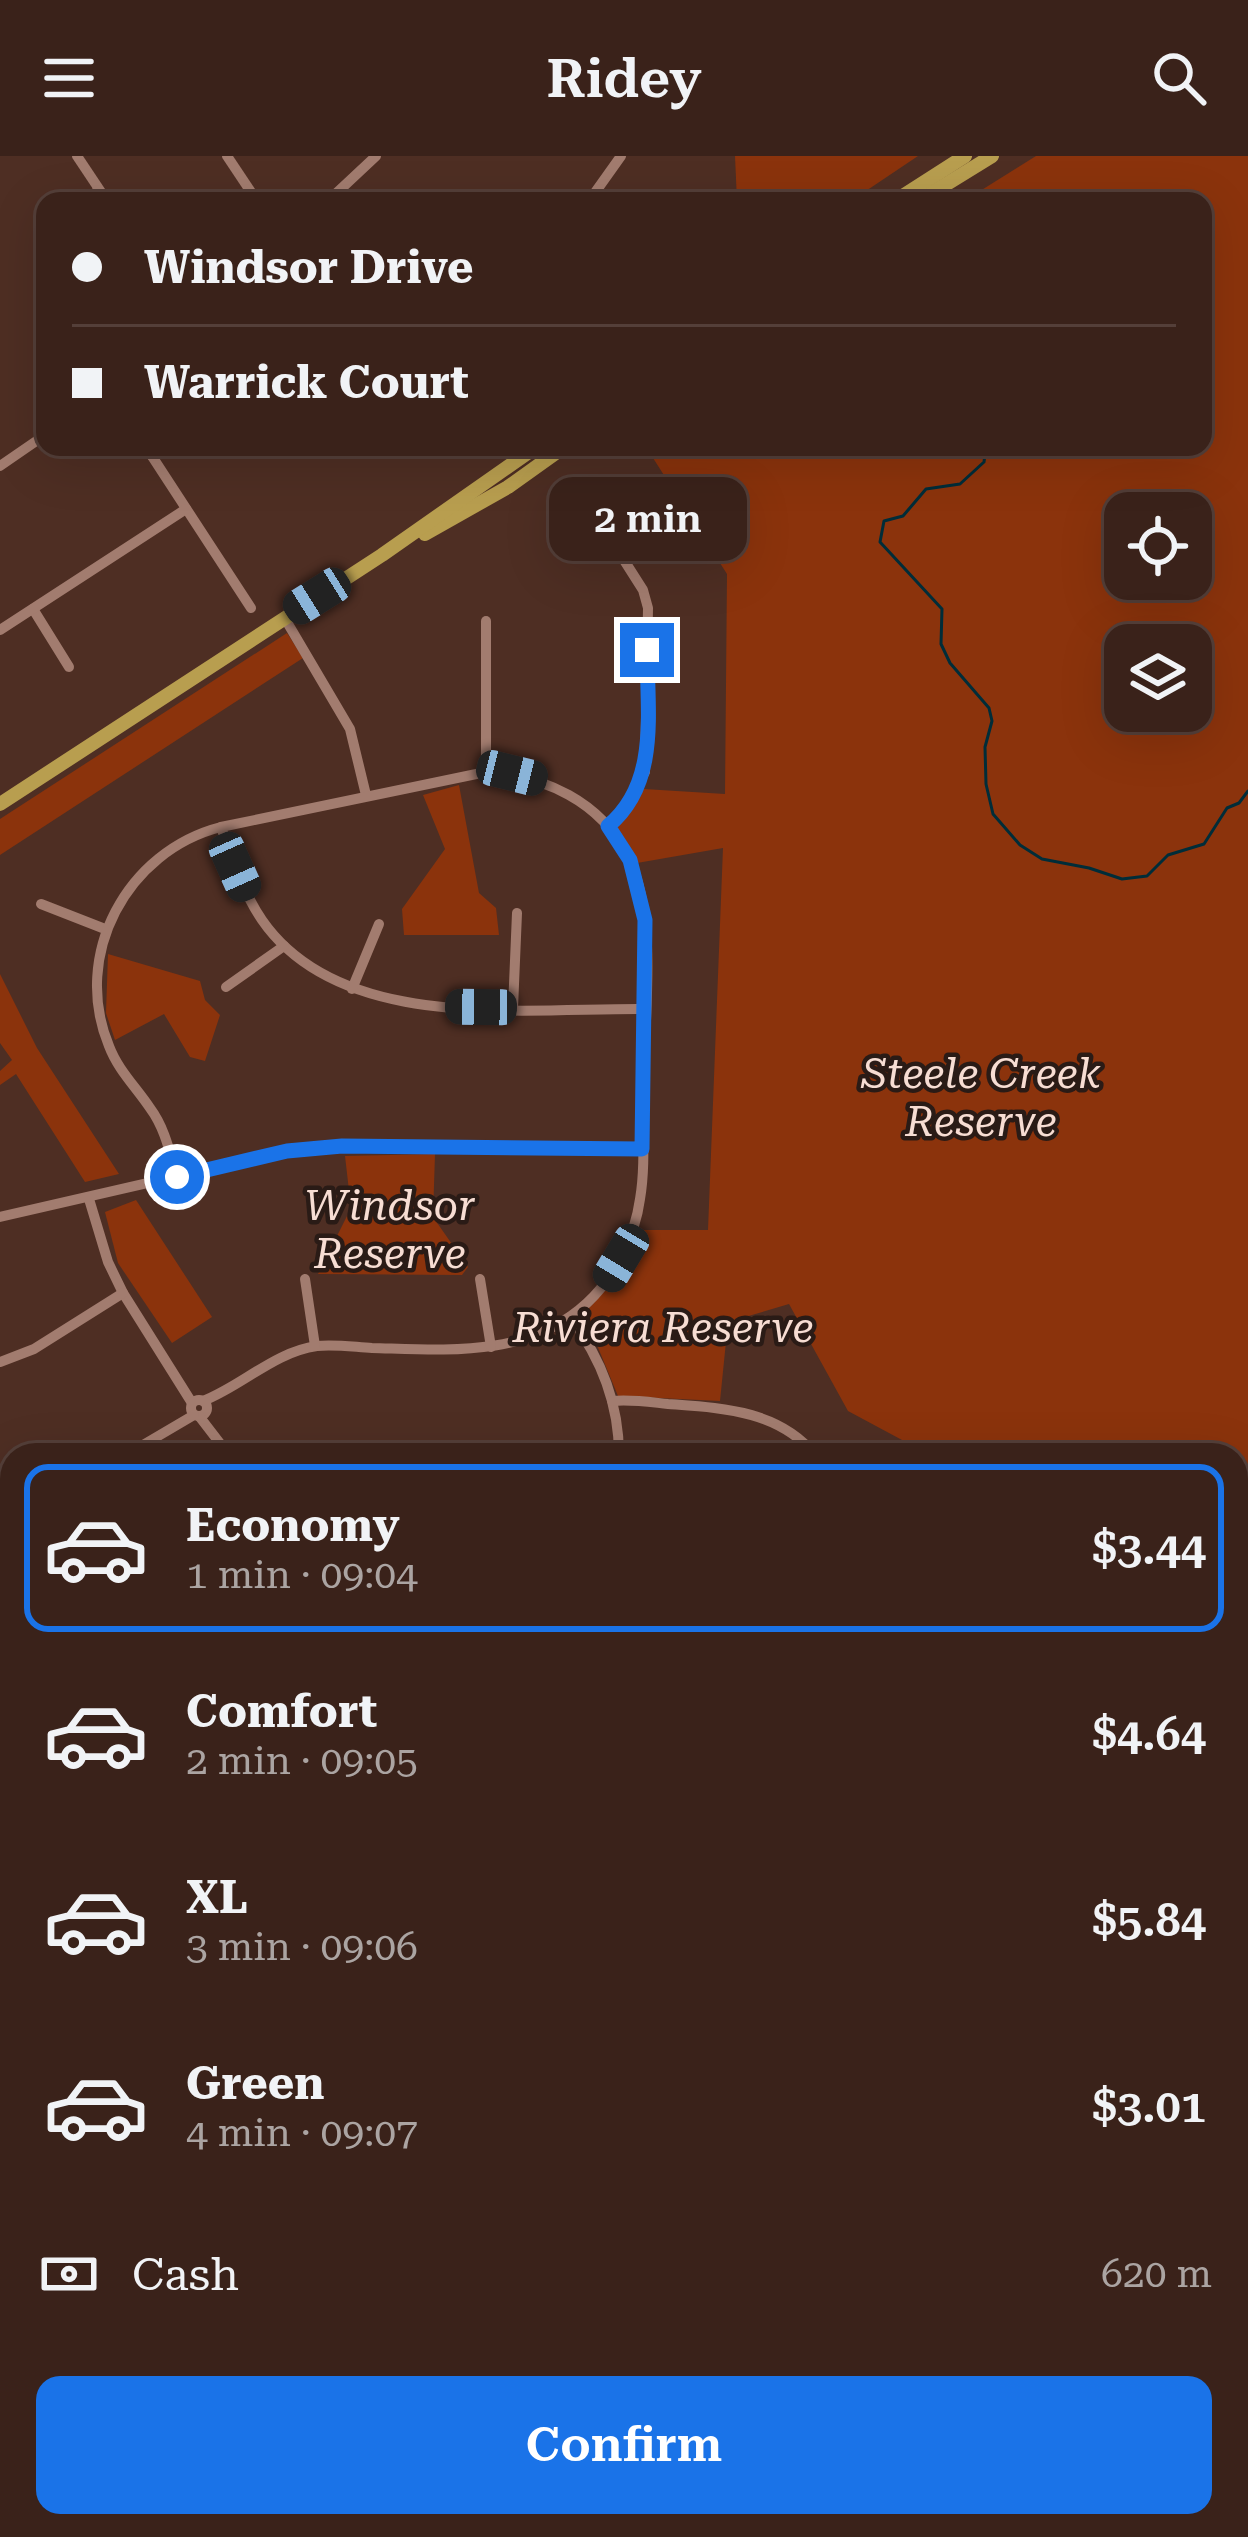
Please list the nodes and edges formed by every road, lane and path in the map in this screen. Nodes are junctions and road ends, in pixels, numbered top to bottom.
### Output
1 (77, 156) edge
2 (227, 156) edge
3 (376, 156) edge
4 (621, 156) edge
5 (965, 156) edge
6 (992, 156) edge
7 (101, 192) edge
8 (250, 192) edge
9 (338, 192) edge
10 (595, 192) edge
11 (909, 192) edge
12 (934, 192) edge
13 (36, 441) edge
14 (152, 456) edge
15 (523, 456) edge
16 (552, 456) edge
17 (0, 466) edge
18 (186, 509) junction
19 (382, 555) junction
20 (622, 557) dead end
21 (251, 608) dead end
22 (33, 609) junction
23 (284, 617) junction
24 (486, 621) dead end
25 (0, 630) edge
26 (69, 667) dead end
27 (486, 772) junction
28 (366, 796) junction
29 (0, 804) edge
30 (608, 826) junction
31 (221, 827) junction
32 (41, 904) dead end
33 (517, 914) dead end
34 (379, 924) dead end
35 (105, 929) junction
36 (284, 946) junction
37 (226, 987) dead end
38 (352, 989) junction
39 (513, 1008) junction
40 (644, 1009) junction
41 (642, 1149) junction
42 (177, 1177) junction
43 (89, 1198) junction
44 (0, 1217) edge
45 (480, 1279) dead end
46 (305, 1280) dead end
47 (123, 1293) junction
48 (570, 1317) junction
49 (315, 1346) junction
50 (490, 1347) junction
51 (0, 1362) edge
52 (612, 1405) junction
53 (199, 1408) junction
54 (145, 1443) edge
55 (221, 1443) edge
56 (617, 1443) edge
57 (801, 1443) edge

1 - 7 street
2 - 8 street
3 - 9 street
4 - 10 street
5 - 11 main road
6 - 12 main road
13 - 17 street
14 - 18 street
15 - 19 main road
16 - 19 main road
18 - 21 street
18 - 22 street
19 - 23 main road
20 - 30 street
22 - 25 street
22 - 26 street
23 - 28 street
23 - 29 main road
24 - 27 street
27 - 28 street
27 - 30 street
28 - 31 street
30 - 40 street
31 - 35 street
31 - 36 street
32 - 35 street
33 - 39 street
34 - 38 street
35 - 42 street
36 - 37 street
36 - 38 street
38 - 39 street
39 - 40 street
40 - 41 street
41 - 42 street
41 - 48 street
42 - 43 street
43 - 44 street
43 - 47 street
45 - 50 street
46 - 49 street
47 - 51 street
47 - 53 street
48 - 50 street
48 - 52 street
49 - 50 street
49 - 53 street
52 - 56 street
52 - 57 street
53 - 54 street
53 - 55 street

